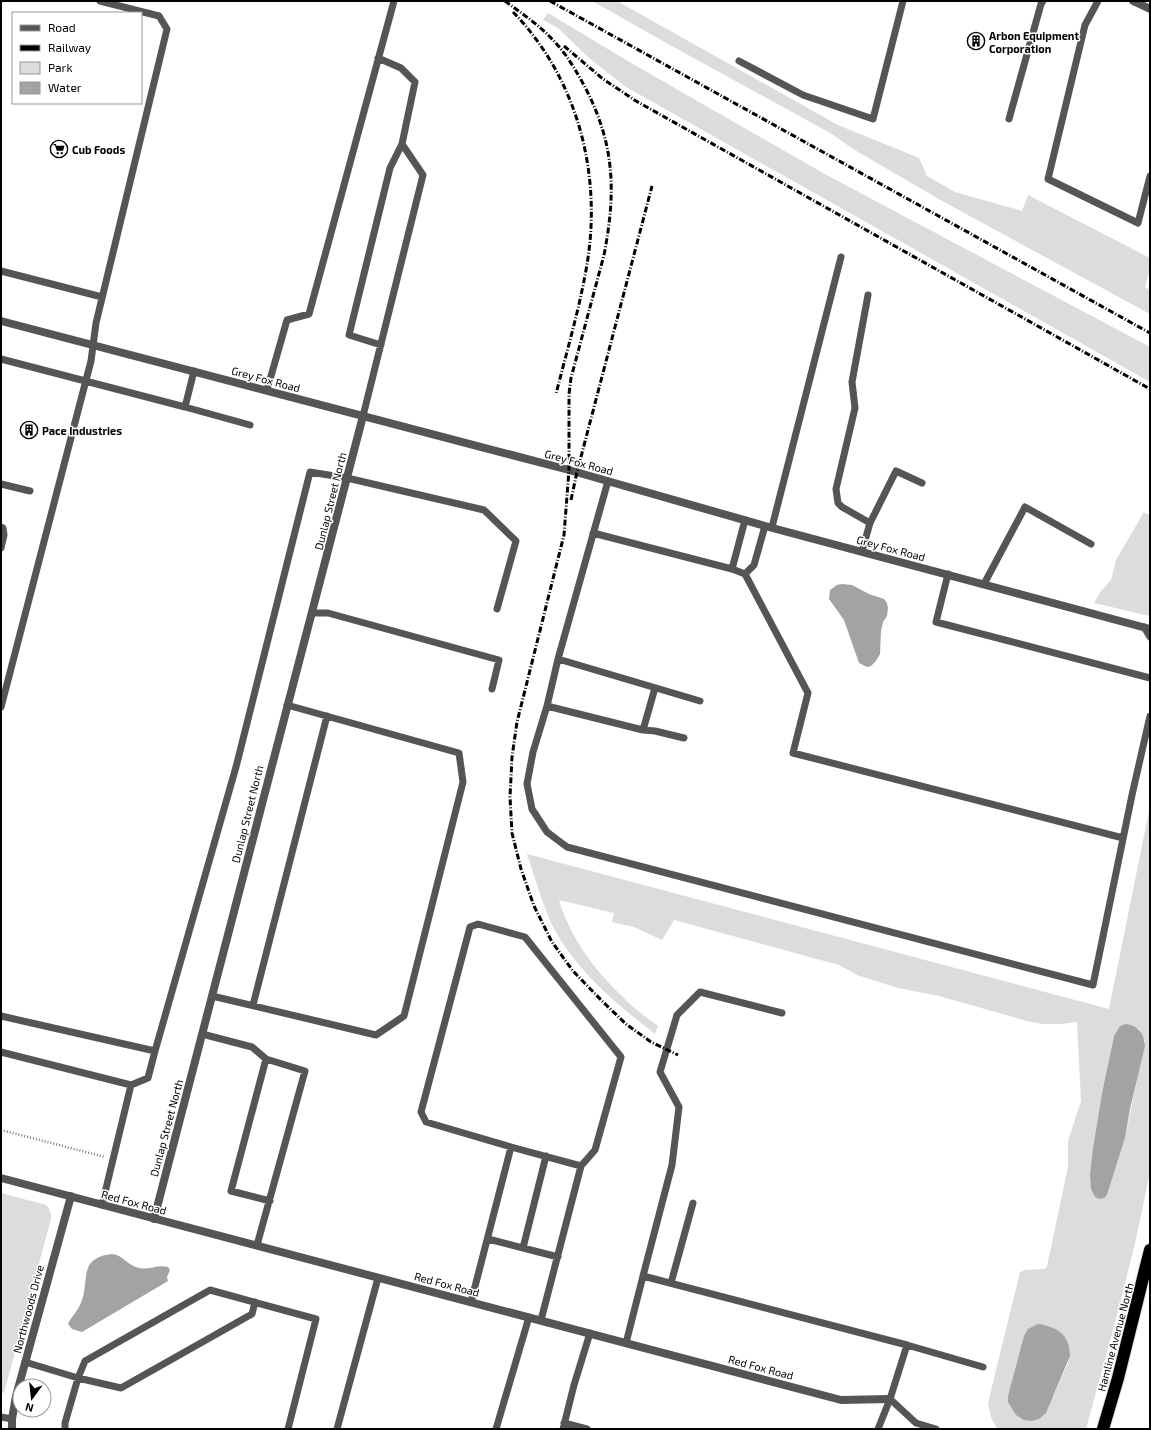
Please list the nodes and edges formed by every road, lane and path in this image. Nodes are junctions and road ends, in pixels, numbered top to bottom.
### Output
1 (100, 1) edge
2 (394, 1) edge
3 (903, 1) edge
4 (1043, 1) edge
5 (1098, 1) edge
6 (1133, 1) edge
7 (118, 3) edge
8 (1150, 9) edge
9 (378, 58) junction
10 (739, 61) dead end
11 (1009, 119) dead end
12 (402, 144) junction
13 (1150, 176) edge
14 (841, 257) dead end
15 (1, 272) edge
16 (868, 295) dead end
17 (102, 297) junction
18 (1, 320) edge
19 (93, 344) junction
20 (381, 345) junction
21 (1, 359) edge
22 (194, 372) junction
23 (86, 381) junction
24 (267, 390) junction
25 (185, 407) junction
26 (363, 416) junction
27 (250, 425) dead end
28 (347, 478) junction
29 (608, 481) junction
30 (922, 482) dead end
31 (1, 484) edge
32 (30, 492) dead end
33 (745, 520) junction
34 (870, 522) junction
35 (769, 526) junction
36 (1, 527) edge
37 (593, 533) junction
38 (1091, 544) dead end
39 (1, 548) edge
40 (862, 551) junction
41 (732, 568) junction
42 (745, 574) junction
43 (948, 574) junction
44 (984, 584) junction
45 (497, 609) dead end
46 (312, 613) junction
47 (1147, 628) edge
48 (1150, 637) edge
49 (558, 659) junction
50 (1150, 678) edge
51 (655, 688) junction
52 (492, 689) dead end
53 (700, 701) dead end
54 (287, 705) junction
55 (547, 706) junction
56 (1, 707) edge
57 (327, 716) junction
58 (1150, 716) edge
59 (643, 730) junction
60 (684, 738) dead end
61 (1123, 838) junction
62 (212, 996) junction
63 (253, 1005) junction
64 (782, 1013) dead end
65 (1, 1016) edge
66 (202, 1034) junction
67 (155, 1051) junction
68 (1, 1052) edge
69 (266, 1059) junction
70 (131, 1085) junction
71 (1, 1130) edge
72 (511, 1147) junction
73 (546, 1156) junction
74 (113, 1160) junction
75 (581, 1166) junction
76 (1, 1178) edge
77 (71, 1196) junction
78 (270, 1201) junction
79 (693, 1203) dead end
80 (102, 1205) junction
81 (154, 1219) junction
82 (488, 1239) junction
83 (257, 1245) junction
84 (523, 1248) junction
85 (1150, 1250) edge
86 (558, 1257) junction
87 (643, 1276) junction
88 (378, 1278) junction
89 (671, 1283) junction
90 (255, 1302) junction
91 (471, 1302) junction
92 (529, 1317) junction
93 (541, 1320) junction
94 (590, 1333) junction
95 (626, 1343) junction
96 (907, 1345) junction
97 (26, 1362) junction
98 (983, 1367) dead end
99 (78, 1378) junction
100 (890, 1399) junction
101 (1, 1417) edge
102 (12, 1419) junction
103 (564, 1426) edge
104 (12, 1429) edge
105 (65, 1429) edge
106 (288, 1429) edge
107 (336, 1429) edge
108 (496, 1429) edge
109 (588, 1429) edge
110 (878, 1429) edge
111 (936, 1429) edge
112 (1103, 1429) edge

1 - 7 lane
2 - 9 lane
3 - 10 lane
4 - 11 lane
5 - 13 lane
6 - 8 street
7 - 17 lane
9 - 12 lane
9 - 24 lane
12 - 20 lane
12 - 20 lane
14 - 35 lane
15 - 17 lane
16 - 34 lane
17 - 19 lane
18 - 19 street, Grey Fox Road
19 - 22 street, Grey Fox Road
19 - 23 lane
20 - 26 lane
21 - 23 lane
22 - 24 street, Grey Fox Road
22 - 25 lane
23 - 25 lane
23 - 56 lane
24 - 26 street, Grey Fox Road
25 - 27 lane
26 - 28 street, Dunlap Street North
26 - 29 street, Grey Fox Road
28 - 45 lane
28 - 46 street, Dunlap Street North
28 - 67 lane
29 - 33 street, Grey Fox Road
29 - 37 lane
30 - 34 lane
31 - 32 lane
33 - 35 street, Grey Fox Road
33 - 41 lane
34 - 40 lane
35 - 40 street, Grey Fox Road
35 - 42 lane
36 - 39 lane
37 - 41 lane
37 - 49 lane
38 - 44 lane
40 - 43 street, Grey Fox Road
41 - 42 lane
42 - 61 lane
43 - 44 street, Grey Fox Road
43 - 50 lane
44 - 47 street, Grey Fox Road
46 - 52 lane
46 - 54 street, Dunlap Street North
47 - 48 lane
49 - 51 lane
49 - 55 lane
51 - 53 lane
51 - 59 lane
54 - 57 lane
54 - 62 street, Dunlap Street North
55 - 59 lane
55 - 61 lane
57 - 63 lane
57 - 63 lane
58 - 61 lane
59 - 60 lane
62 - 63 lane
62 - 66 street, Dunlap Street North
64 - 87 lane
65 - 67 lane
66 - 69 lane
66 - 81 street, Dunlap Street North
67 - 70 lane
68 - 70 lane
69 - 78 lane
69 - 78 lane
70 - 74 lane
71 - 74 path
72 - 73 lane
72 - 75 lane
72 - 82 lane
73 - 75 lane
73 - 84 lane
74 - 80 lane
75 - 86 lane
76 - 77 street, Red Fox Road
77 - 80 street, Red Fox Road
77 - 97 street, Northwoods Drive
78 - 83 lane
79 - 89 lane
80 - 81 street, Red Fox Road
81 - 83 street, Red Fox Road
82 - 84 lane
82 - 91 lane
83 - 88 street, Red Fox Road
84 - 86 lane
85 - 112 highway, Hamline Avenue North
86 - 93 lane
87 - 89 lane
87 - 95 lane
88 - 91 street, Red Fox Road
88 - 107 lane
89 - 96 lane
90 - 99 lane
90 - 99 lane
90 - 106 lane
91 - 92 street, Red Fox Road
92 - 93 street, Red Fox Road
92 - 108 lane
93 - 94 street, Red Fox Road
94 - 95 street, Red Fox Road
94 - 103 lane
95 - 100 street, Red Fox Road
96 - 98 lane
96 - 100 lane
97 - 99 lane
97 - 102 street, Northwoods Drive
99 - 105 lane
100 - 110 lane
100 - 111 lane
101 - 102 lane
102 - 104 street, Northwoods Drive
103 - 109 lane

